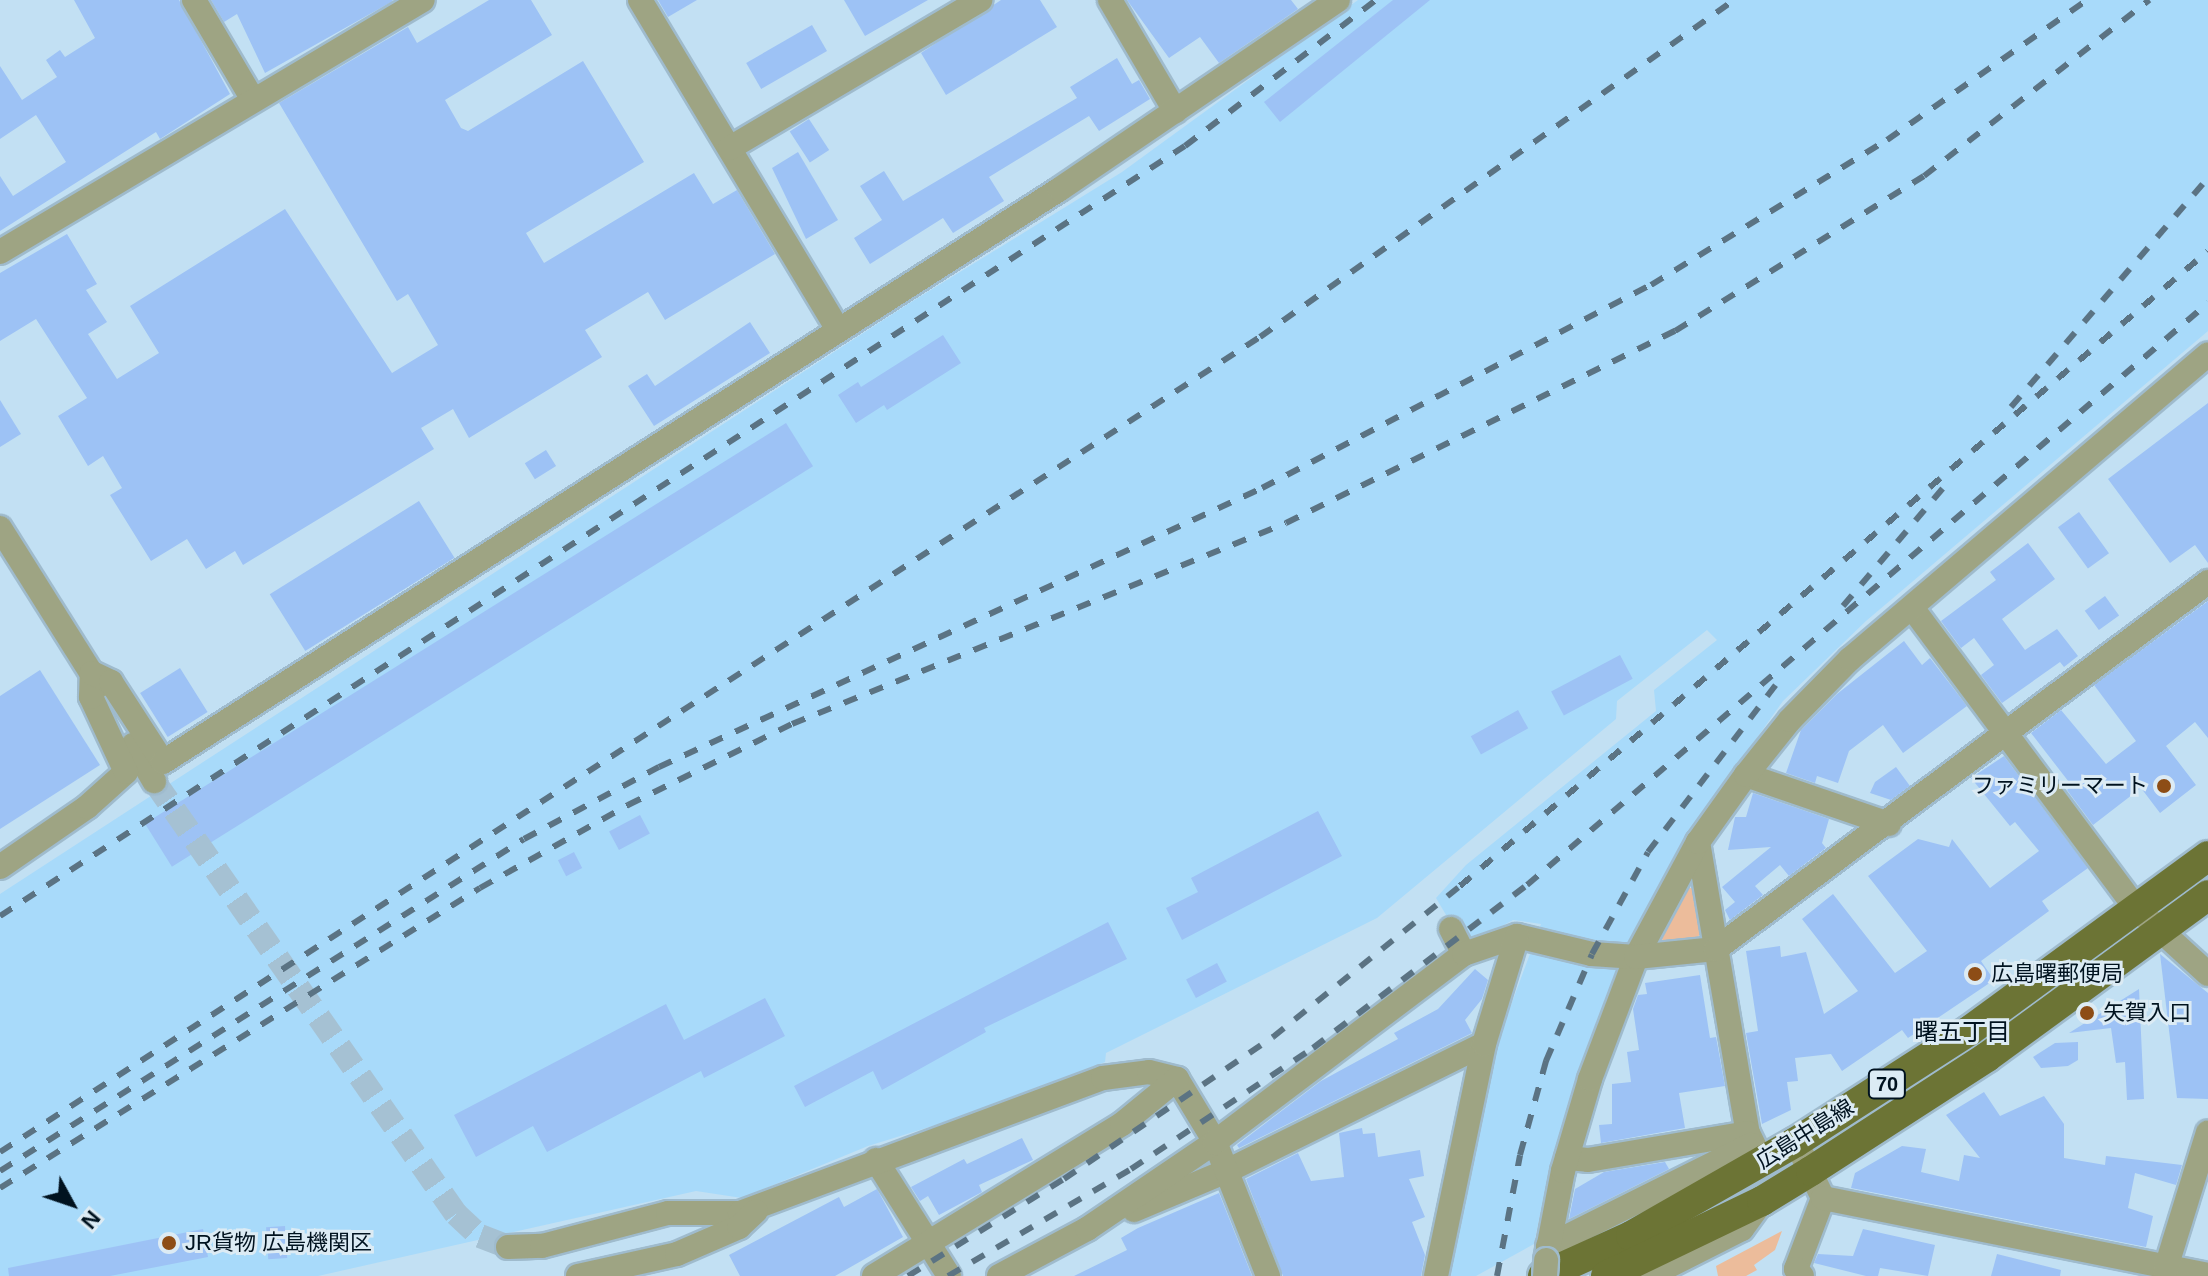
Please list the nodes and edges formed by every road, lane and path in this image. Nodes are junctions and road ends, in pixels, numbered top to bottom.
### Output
1 (194, 0) edge
2 (423, 0) edge
3 (640, 0) edge
4 (980, 0) edge
5 (1110, 0) edge
6 (1338, 0) edge
7 (252, 98) junction
8 (1175, 111) junction
9 (730, 148) junction
10 (0, 252) edge
11 (838, 330) junction
12 (2204, 365) edge
13 (0, 528) edge
14 (2208, 582) edge
15 (1913, 609) junction
16 (92, 673) junction
17 (2008, 734) junction
18 (1746, 775) junction
19 (154, 781) tunnel mouth
20 (1889, 824) junction
21 (1698, 842) junction
22 (2208, 856) edge
23 (0, 867) edge
24 (2208, 895) edge
25 (2137, 909) junction
26 (1451, 929) dead end
27 (2160, 931) junction
28 (1517, 936) junction
29 (1716, 949) junction
30 (1464, 954) junction
31 (1636, 957) junction
32 (2208, 974) edge
33 (1484, 1044) junction
34 (1177, 1079) junction
35 (2208, 1132) edge
36 (1215, 1142) junction
37 (1796, 1142) junction
38 (1754, 1147) junction
39 (1567, 1158) junction
40 (876, 1160) junction
41 (1229, 1170) junction
42 (1817, 1185) junction
43 (1762, 1201) junction
44 (761, 1206) junction
45 (1087, 1229) junction
46 (930, 1244) junction
47 (508, 1247) tunnel mouth
48 (1546, 1265) edge
49 (2165, 1271) junction
50 (1793, 1274) edge
51 (578, 1276) edge
52 (874, 1276) edge
53 (949, 1276) edge
54 (999, 1276) edge
55 (1268, 1276) edge
56 (1436, 1276) edge
57 (1606, 1276) edge
58 (1649, 1276) edge
59 (2207, 1276) edge

1 - 7 street
2 - 7 street
3 - 9 street
4 - 9 street
5 - 8 street
6 - 8 street
7 - 10 street
8 - 11 street
9 - 11 street
11 - 16 street
12 - 15 street
13 - 16 street
14 - 17 street
15 - 17 street
15 - 18 street
16 - 19 street
16 - 23 street
17 - 20 street
17 - 25 street
18 - 20 street
18 - 21 street
20 - 29 street
21 - 29 street
21 - 31 street
22 - 25 main road, 広島中島線 / 70
24 - 27 main road, 広島中島線 / 70
25 - 27 street
25 - 37 main road, 広島中島線 / 70
26 - 30 street
27 - 32 street
27 - 42 main road, 広島中島線 / 70
28 - 30 street
28 - 31 street
28 - 33 street
29 - 31 street
29 - 38 street
30 - 36 street
31 - 39 street
33 - 41 street
33 - 56 street
34 - 36 street
34 - 40 street
34 - 46 street
35 - 49 street
36 - 41 street
36 - 45 street
37 - 38 main road, 広島中島線 / 70
37 - 42 street
38 - 39 street
38 - 48 main road, 広島中島線 / 70
39 - 48 street
40 - 44 street
40 - 46 street
41 - 45 street
41 - 55 street
42 - 43 main road, 広島中島線 / 70
42 - 49 street
42 - 50 street
43 - 57 main road, 広島中島線 / 70
43 - 58 street
44 - 47 street
44 - 51 street
45 - 54 street
46 - 52 street
46 - 53 street
49 - 59 street

